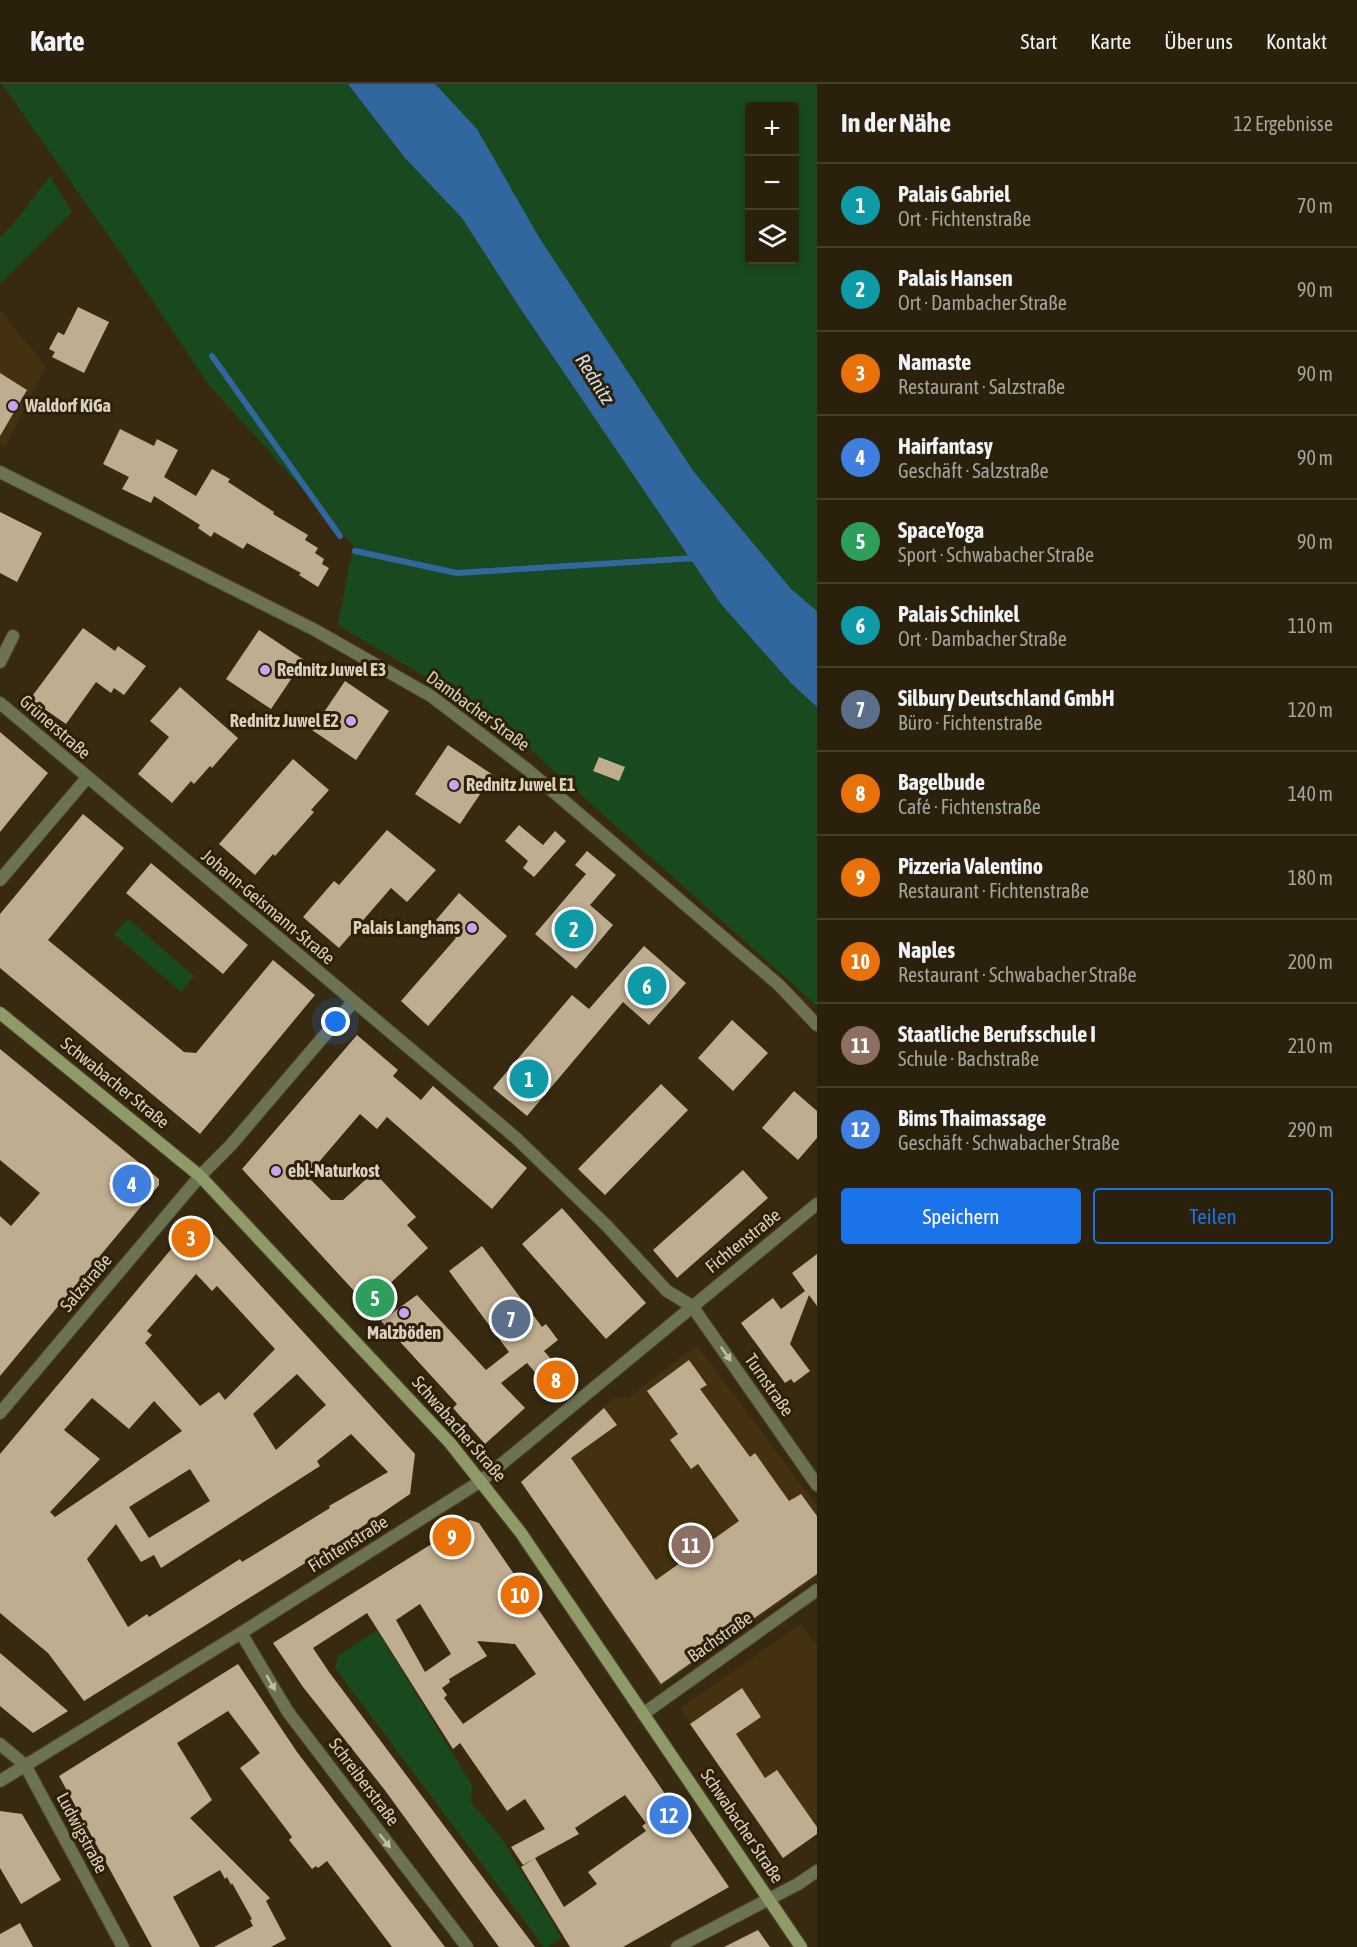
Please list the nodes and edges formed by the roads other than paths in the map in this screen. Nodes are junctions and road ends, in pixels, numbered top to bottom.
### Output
1 (0, 472) edge
2 (13, 636) dead end
3 (0, 662) edge
4 (0, 703) edge
5 (87, 778) junction
6 (160, 839) joint
7 (0, 880) edge
8 (353, 1002) junction
9 (0, 1013) edge
10 (817, 1024) edge
11 (200, 1176) junction
12 (817, 1204) edge
13 (692, 1306) junction
14 (0, 1413) edge
15 (481, 1481) junction
16 (817, 1485) edge
17 (817, 1590) edge
18 (242, 1632) junction
19 (643, 1714) junction
20 (0, 1744) edge
21 (26, 1765) junction
22 (0, 1781) edge
23 (817, 1871) edge
24 (769, 1898) junction
25 (123, 1947) edge
26 (467, 1947) edge
27 (677, 1947) edge
28 (801, 1947) edge

1 - 10 street, Dambacher Straße
2 - 3 street
4 - 5 street, Grünerstraße
5 - 6 street, Grünerstraße
5 - 7 street, Grünerstraße
6 - 8 street, Johann-Geismann-Straße
8 - 11 street
8 - 13 street, Johann-Geismann-Straße
9 - 11 main road, Schwabacher Straße
11 - 14 street, Salzstraße
11 - 15 main road, Schwabacher Straße
12 - 13 street, Fichtenstraße
13 - 15 street, Fichtenstraße
13 -> 16 street, Turnstraße
15 - 18 street, Fichtenstraße
15 - 19 main road, Schwabacher Straße
17 - 19 street, Bachstraße
18 - 21 street, Fichtenstraße
18 -> 26 street, Schreiberstraße
19 - 24 main road, Schwabacher Straße
20 - 21 street, Ludwigstraße
21 - 22 street, Fichtenstraße
21 - 25 street, Ludwigstraße
23 - 24 street
24 - 27 street
24 - 28 main road, Schwabacher Straße

